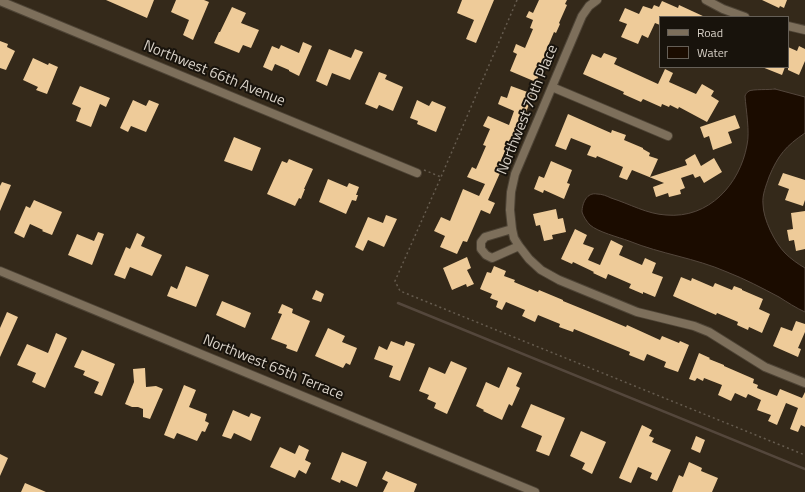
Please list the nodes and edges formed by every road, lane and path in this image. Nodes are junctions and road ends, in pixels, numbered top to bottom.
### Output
1 (706, 0) edge
2 (0, 1) edge
3 (593, 1) edge
4 (742, 16) edge
5 (789, 26) edge
6 (805, 30) edge
7 (552, 87) junction
8 (668, 136) dead end
9 (417, 172) joint
10 (441, 177) dead end
11 (512, 229) junction
12 (519, 246) junction
13 (0, 271) edge
14 (805, 383) edge
15 (535, 492) edge

1 - 4 street
2 - 9 street, Northwest 66th Avenue
3 - 7 street, Northwest 70th Place
5 - 6 street
7 - 8 street
7 - 11 street, Northwest 70th Place
9 - 10 path
11 - 12 street, Northwest 70th Place
11 - 12 street
12 - 14 street, Northwest 70th Place
13 - 15 street, Northwest 65th Terrace

